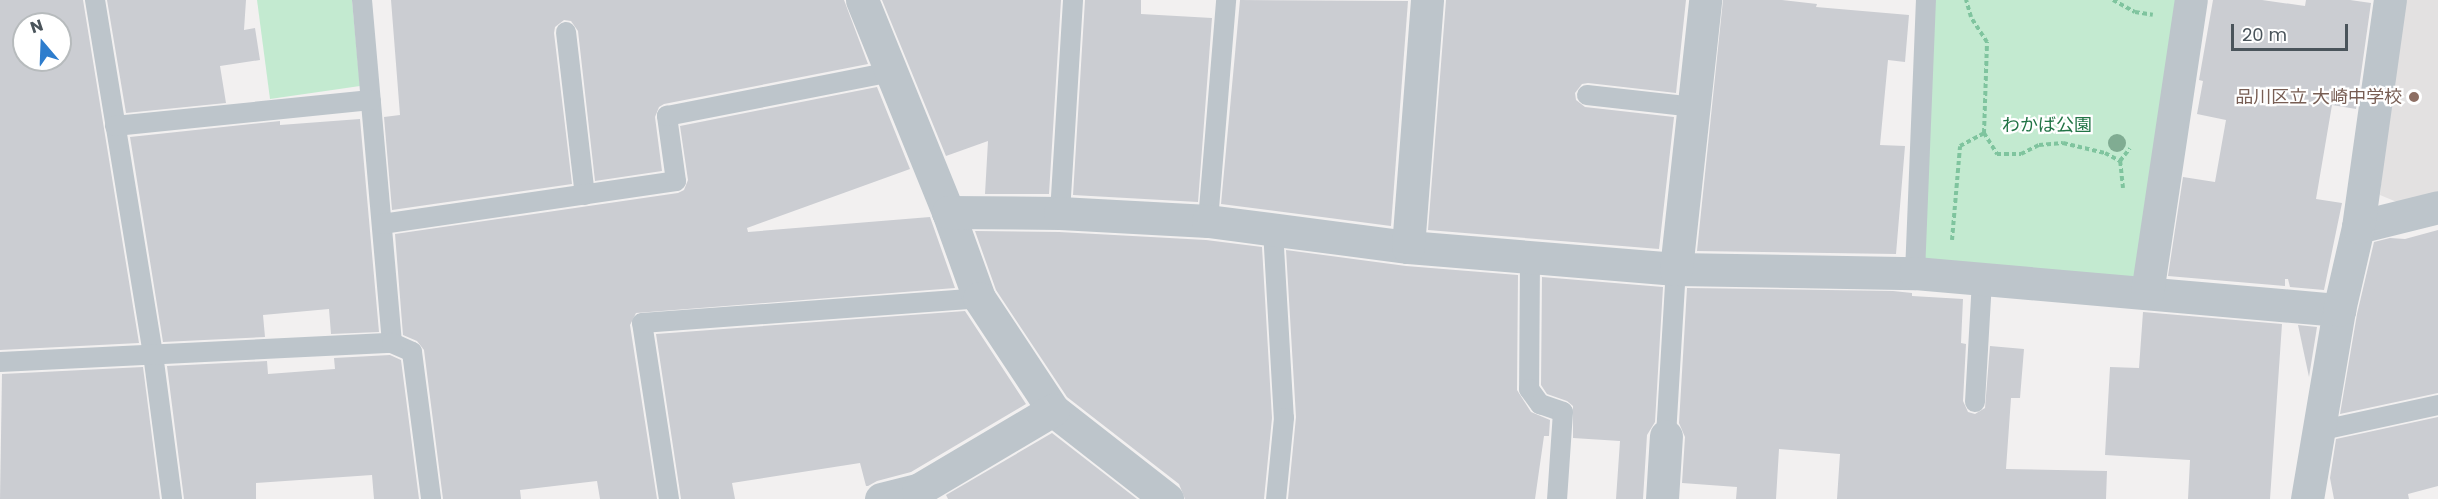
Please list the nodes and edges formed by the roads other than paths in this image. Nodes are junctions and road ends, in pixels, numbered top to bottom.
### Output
1 (95, 0) edge
2 (362, 0) edge
3 (862, 0) edge
4 (1073, 0) edge
5 (1226, 0) edge
6 (1427, 0) edge
7 (1705, 0) edge
8 (1926, 0) edge
9 (2191, 0) edge
10 (2390, 0) edge
11 (566, 32) dead end
12 (892, 72) junction
13 (1587, 95) dead end
14 (371, 100) junction
15 (1694, 107) junction
16 (115, 126) junction
17 (585, 195) junction
18 (2438, 207) edge
19 (948, 212) junction
20 (1060, 213) junction
21 (1208, 221) junction
22 (382, 224) junction
23 (2358, 227) junction
24 (1273, 230) junction
25 (1408, 247) junction
26 (1530, 257) junction
27 (1676, 269) junction
28 (1915, 273) junction
29 (1982, 279) junction
30 (2147, 293) junction
31 (979, 298) junction
32 (2339, 310) junction
33 (392, 343) junction
34 (153, 354) junction
35 (0, 362) edge
36 (1975, 402) dead end
37 (2438, 405) edge
38 (1053, 410) junction
39 (2318, 431) junction
40 (1666, 436) joint
41 (172, 499) edge
42 (431, 499) edge
43 (669, 499) edge
44 (880, 499) edge
45 (1167, 499) edge
46 (1276, 499) edge
47 (1557, 499) edge
48 (1662, 499) edge
49 (2307, 499) edge

1 - 16 lane
2 - 14 lane
3 - 12 street
4 - 20 lane
5 - 21 lane
6 - 25 street
7 - 15 street
8 - 28 lane
9 - 30 street
10 - 23 street
11 - 17 lane
12 - 17 lane
12 - 19 street
13 - 15 lane
14 - 16 lane
14 - 22 lane
15 - 27 street
16 - 34 lane
17 - 22 lane
18 - 23 street
19 - 20 street
19 - 31 street
20 - 21 street
21 - 24 street
22 - 33 lane
23 - 32 street
24 - 25 street
24 - 46 lane
25 - 26 street
26 - 27 street
26 - 47 lane
27 - 28 street
27 - 40 lane
28 - 29 street
29 - 30 street
29 - 36 lane
30 - 32 street
31 - 38 street
31 - 43 lane
32 - 39 street
33 - 34 lane
33 - 42 lane
34 - 35 lane
34 - 41 lane
37 - 39 lane
38 - 44 street
38 - 45 street
39 - 49 street
40 - 48 street

